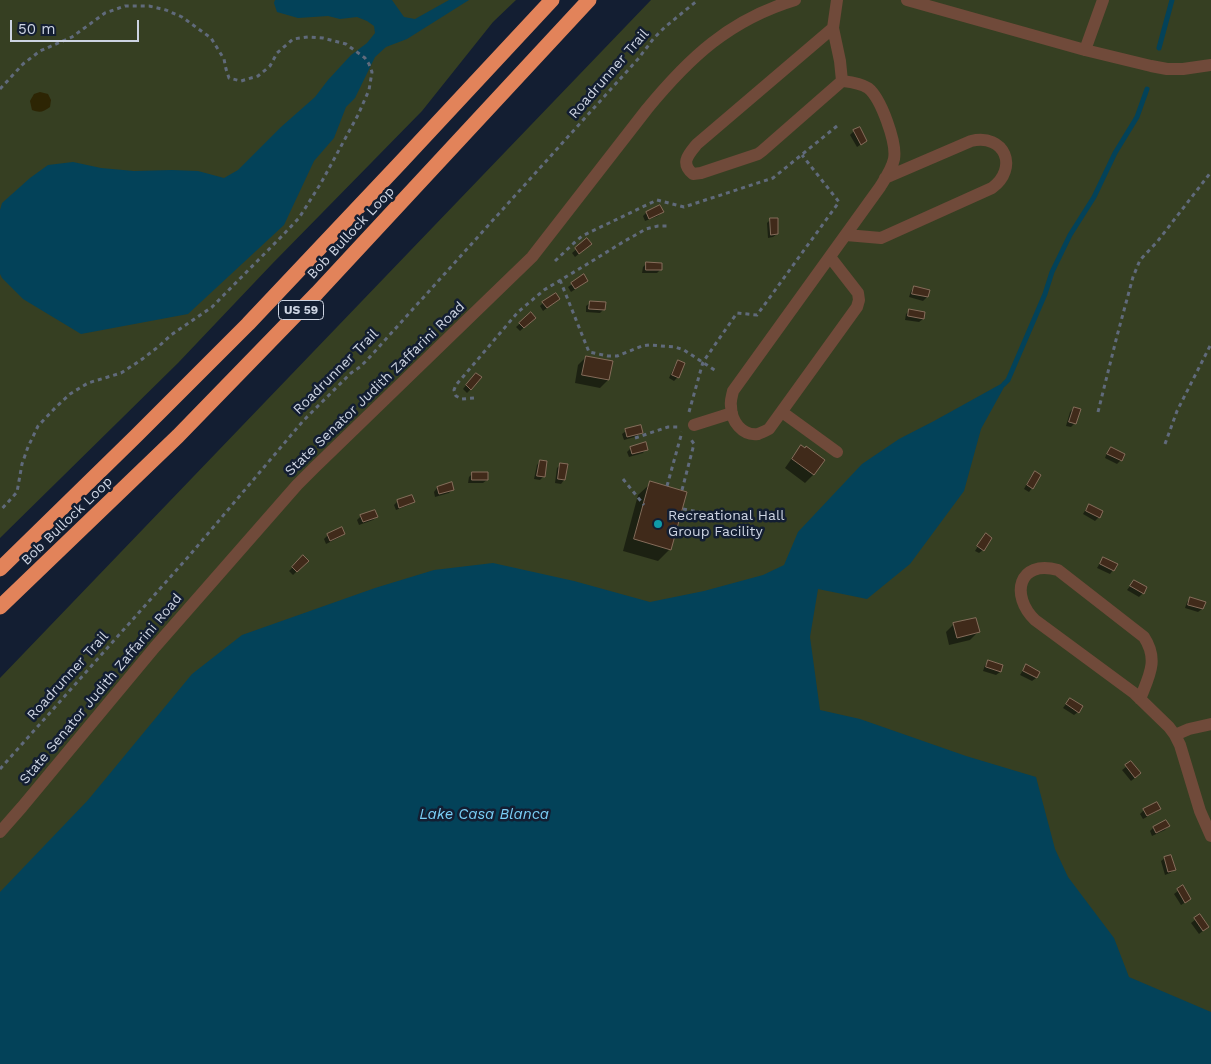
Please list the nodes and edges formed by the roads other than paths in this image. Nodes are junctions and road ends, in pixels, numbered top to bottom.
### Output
1 (552, 0) edge
2 (589, 0) edge
3 (795, 0) edge
4 (837, 0) edge
5 (907, 0) edge
6 (1103, 0) edge
7 (833, 28) junction
8 (1085, 50) junction
9 (1211, 65) edge
10 (842, 81) junction
11 (886, 178) junction
12 (846, 234) junction
13 (830, 257) junction
14 (782, 412) junction
15 (732, 413) junction
16 (689, 422) road end
17 (837, 452) dead end
18 (0, 569) edge
19 (0, 607) edge
20 (1140, 699) junction
21 (1211, 724) edge
22 (1175, 735) junction
23 (0, 832) edge
24 (1211, 836) edge

1 - 18 highway, Bob Bullock Loop / US 59
2 - 19 highway, Bob Bullock Loop / US 59
3 - 23 street, State Senator Judith Zaffarini Road
4 - 7 street
5 - 8 street
6 - 8 street
7 - 10 street
7 - 10 street
8 - 9 street
10 - 11 street
11 - 12 street
11 - 12 street
12 - 13 street
13 - 14 street
13 - 15 street
14 - 15 street
14 - 17 street
15 - 16 street
20 - 20 street
20 - 22 street
21 - 22 street
22 - 24 street

